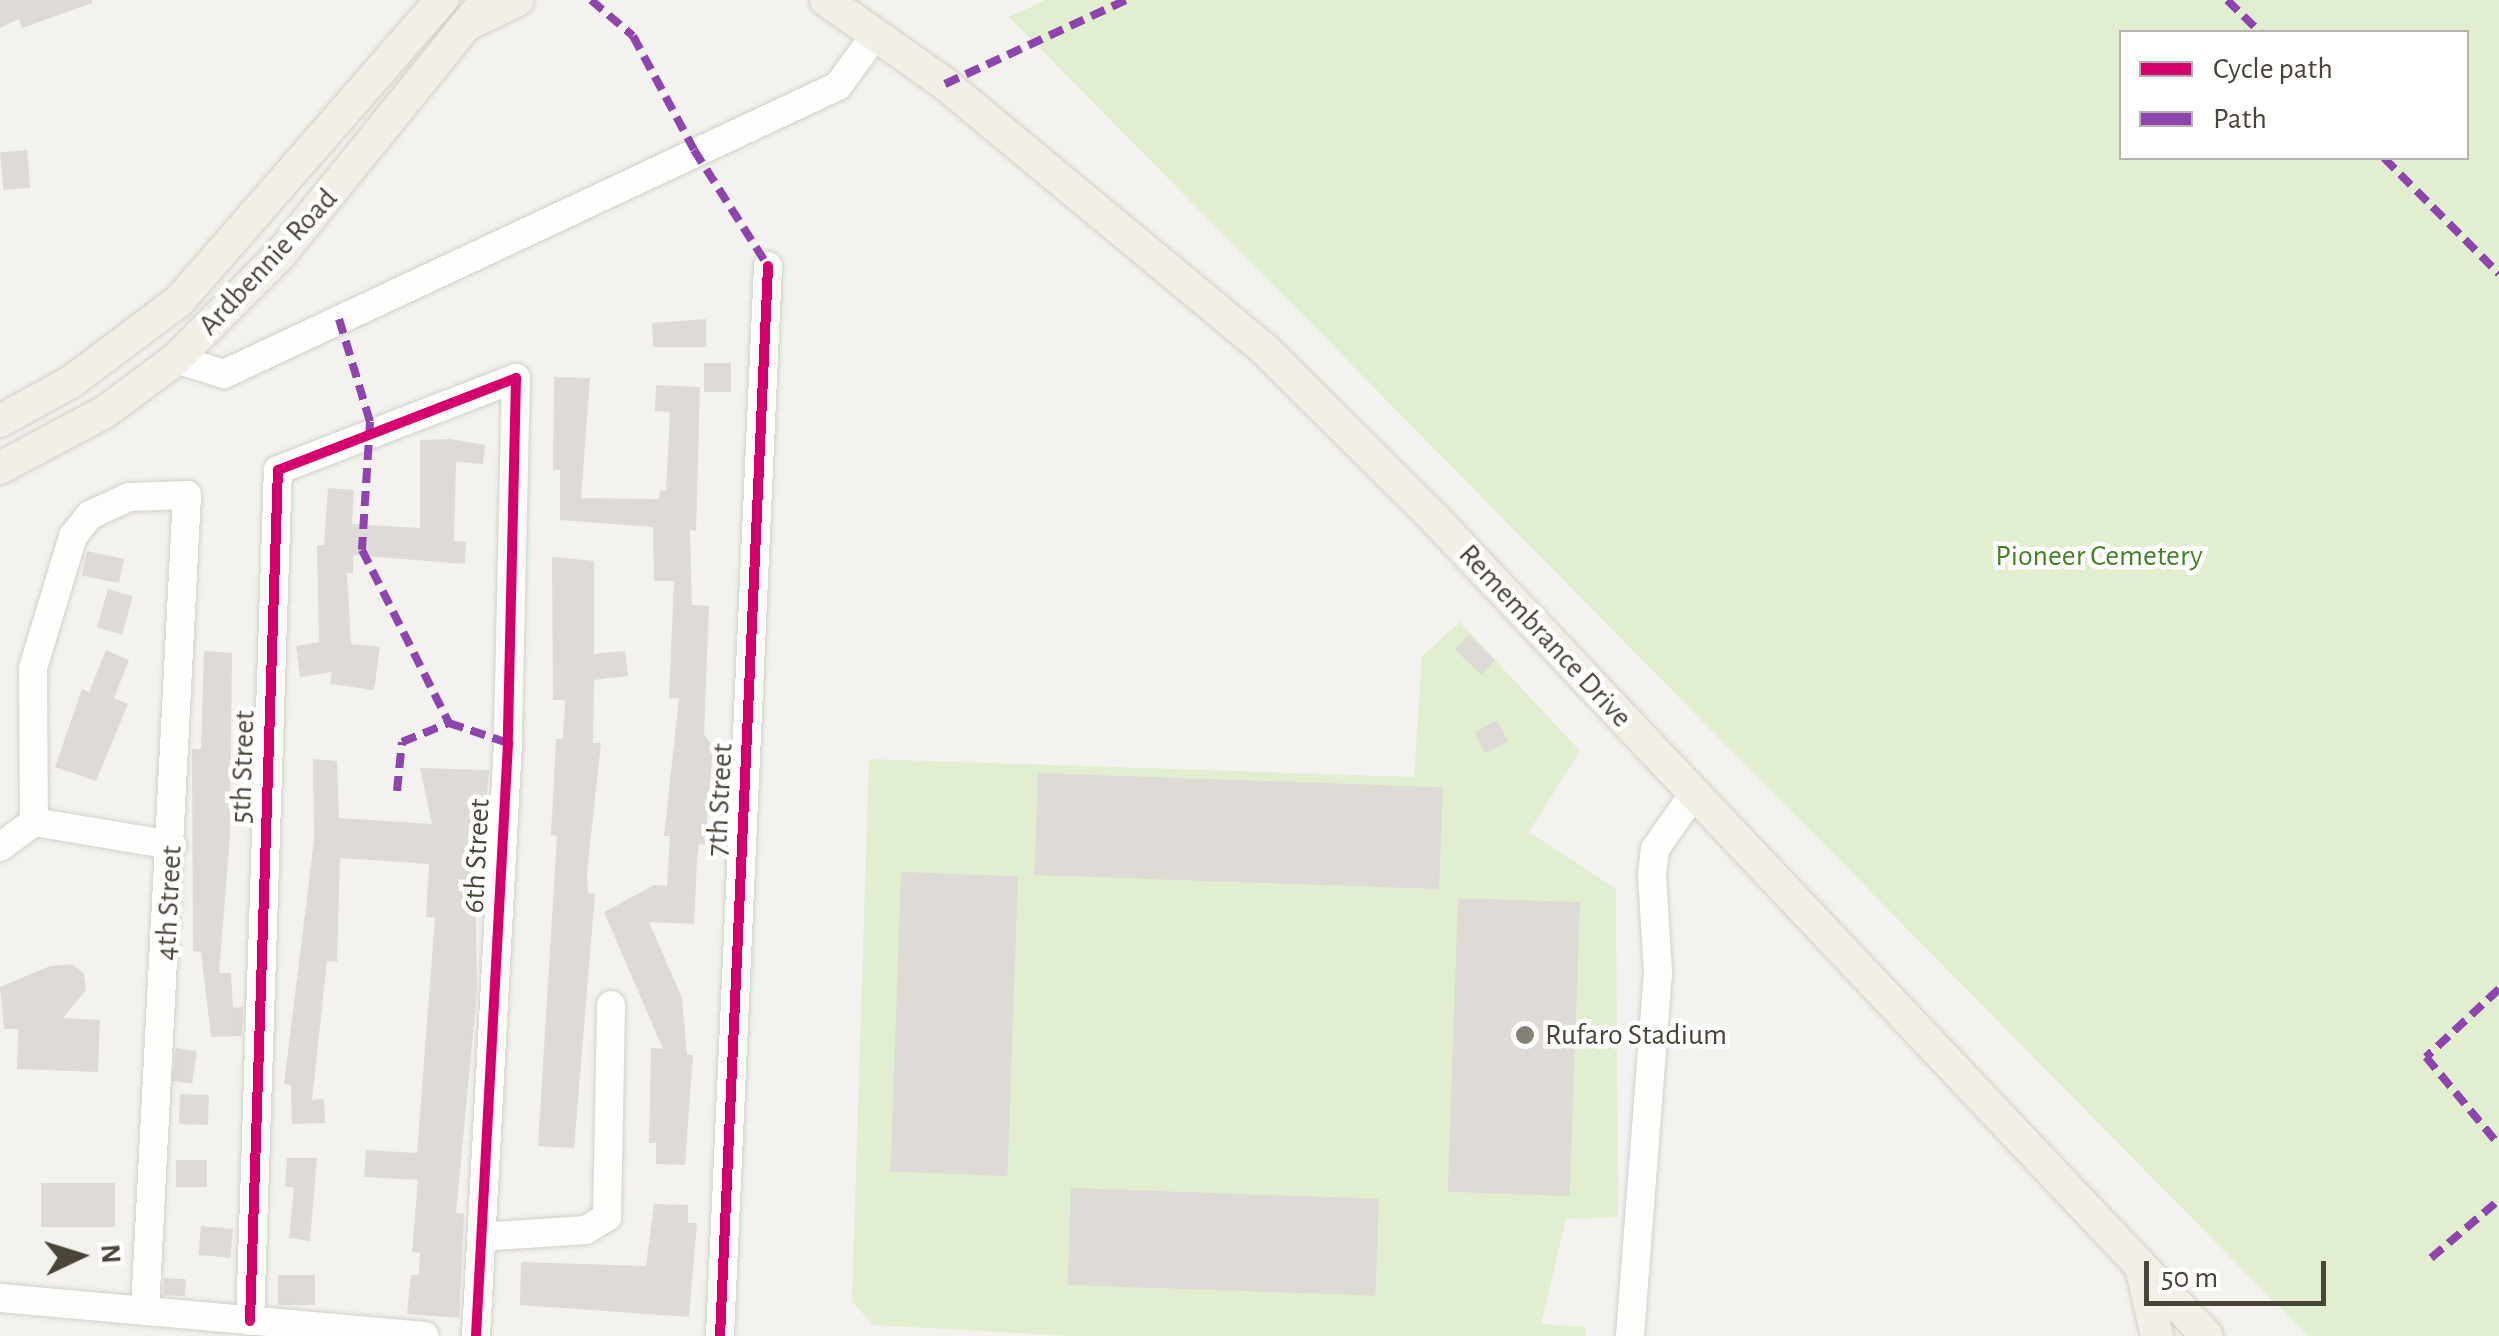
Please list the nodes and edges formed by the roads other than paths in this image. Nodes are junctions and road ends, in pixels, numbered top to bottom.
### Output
1 (442, 0) edge
2 (518, 0) edge
3 (801, 0) edge
4 (830, 3) edge
5 (477, 12) edge
6 (875, 35) junction
7 (768, 266) dead end
8 (176, 359) junction
9 (516, 378) joint
10 (0, 420) edge
11 (0, 468) edge
12 (1694, 794) junction
13 (34, 822) junction
14 (172, 845) junction
15 (0, 847) edge
16 (611, 1005) dead end
17 (482, 1237) junction
18 (2140, 1262) junction
19 (0, 1298) edge
20 (145, 1311) junction
21 (250, 1321) junction
22 (424, 1336) edge
23 (476, 1336) edge
24 (720, 1336) edge
25 (1630, 1336) edge
26 (2157, 1336) edge
27 (2206, 1336) edge

1 - 10 main road, Ardbennie Road
2 - 5 main road
3 - 4 main road
4 - 6 main road, Remembrance Drive
5 - 8 main road, Ardbennie Road
6 - 8 street
6 - 12 main road, Remembrance Drive
7 - 24 street, 7th Street
8 - 11 main road, Ardbennie Road
9 - 17 street, 6th Street
9 - 21 street, 5th Street
12 - 18 main road, Remembrance Drive
12 - 25 street
13 - 14 street
13 - 14 street, 4th Street
13 - 15 street
14 - 20 street, 4th Street
16 - 17 street
17 - 23 street, 6th Street
18 - 26 main road
18 - 27 main road, Remembrance Drive
19 - 20 street
20 - 21 street
21 - 22 street

